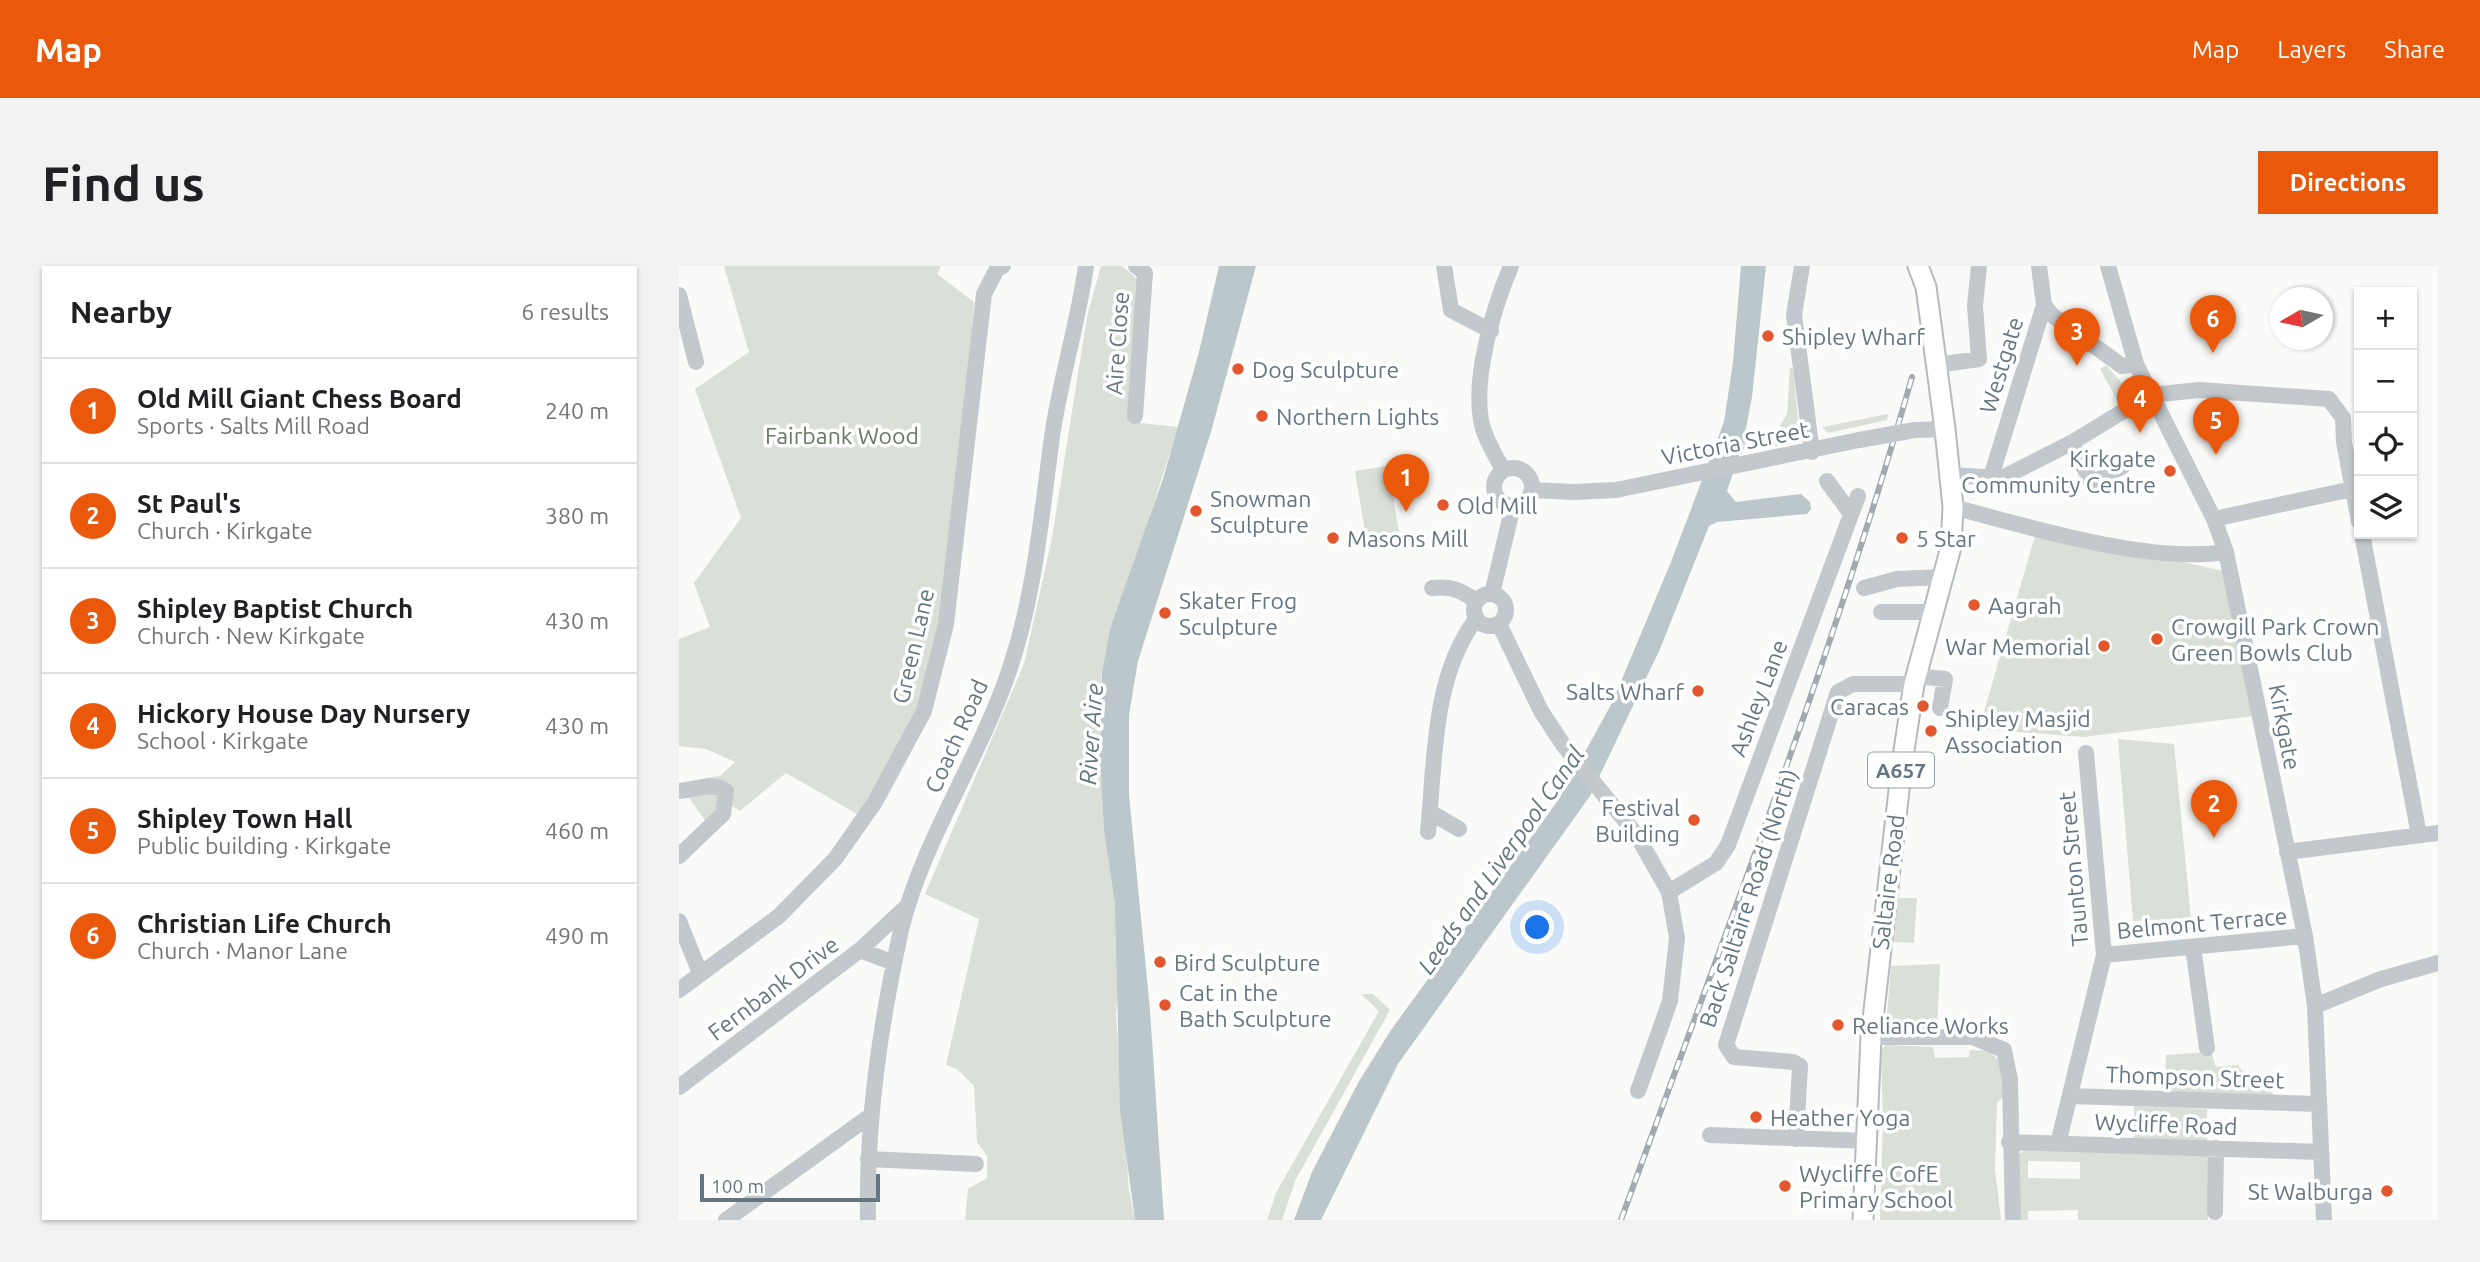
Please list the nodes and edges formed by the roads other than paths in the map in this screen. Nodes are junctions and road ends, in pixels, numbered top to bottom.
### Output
1 (1086, 266) edge
2 (1444, 266) edge
3 (1511, 266) edge
4 (1802, 266) edge
5 (1918, 266) edge
6 (1929, 266) edge
7 (1979, 266) edge
8 (2039, 266) edge
9 (2108, 266) edge
10 (998, 267) edge
11 (1141, 270) edge
12 (1926, 287) junction
13 (679, 295) edge
14 (2044, 305) junction
15 (1490, 331) junction
16 (696, 362) dead end
17 (2136, 364) junction
18 (1937, 365) junction
19 (2150, 396) junction
20 (1135, 416) dead end
21 (1945, 429) junction
22 (2071, 443) junction
23 (1812, 452) junction
24 (2123, 466) dead end
25 (1503, 470) junction
26 (1949, 475) junction
27 (1991, 477) junction
28 (1827, 481) dead end
29 (2353, 489) junction
30 (1532, 490) junction
31 (2354, 494) edge
32 (1859, 496) dead end
33 (1513, 506) junction
34 (1953, 507) junction
35 (1851, 514) junction
36 (2214, 519) junction
37 (2363, 539) edge
38 (2225, 551) junction
39 (1942, 577) junction
40 (1432, 587) dead end
41 (1864, 588) dead end
42 (1492, 593) junction
43 (1476, 601) junction
44 (1881, 612) dead end
45 (1931, 612) junction
46 (1476, 619) junction
47 (1499, 624) junction
48 (1915, 680) junction
49 (1940, 708) dead end
50 (2086, 753) dead end
51 (679, 791) edge
52 (1430, 812) junction
53 (1459, 829) dead end
54 (1428, 832) dead end
55 (2438, 832) edge
56 (2419, 835) junction
57 (2287, 852) junction
58 (679, 856) edge
59 (1669, 892) junction
60 (906, 907) junction
61 (679, 921) edge
62 (2305, 936) junction
63 (2193, 947) junction
64 (860, 950) junction
65 (2104, 955) junction
66 (894, 963) junction
67 (2438, 963) edge
68 (700, 973) junction
69 (679, 990) edge
70 (2315, 1006) junction
71 (1871, 1037) junction
72 (2207, 1048) dead end
73 (679, 1087) edge
74 (1639, 1091) dead end
75 (2070, 1096) junction
76 (2319, 1104) junction
77 (870, 1116) junction
78 (1710, 1135) dead end
79 (1796, 1139) junction
80 (1866, 1141) junction
81 (2009, 1142) junction
82 (2058, 1144) junction
83 (2215, 1148) junction
84 (2321, 1152) junction
85 (868, 1159) junction
86 (976, 1164) dead end
87 (2215, 1212) dead end
88 (726, 1220) edge
89 (868, 1220) edge
90 (1863, 1220) edge
91 (2013, 1220) edge
92 (2324, 1220) edge

1 - 60 street, Coach Road
2 - 15 street
3 - 15 street
4 - 23 street
5 - 12 main road, A657
6 - 12 main road, A657
7 - 18 street
8 - 14 street, Westgate
9 - 17 street, Kirkgate
10 - 68 street, Green Lane
11 - 20 street, Aire Close
12 - 18 main road, A657
13 - 16 street
14 - 17 street
14 - 27 street, Westgate
15 - 25 street
17 - 19 street, Kirkgate
18 - 21 main road, A657
19 - 22 street
19 - 29 street
19 - 36 street, Kirkgate
21 - 23 street, Victoria Street, bridge
21 - 26 main road, A657
22 - 24 street
22 - 27 street
23 - 30 street, Victoria Street
25 - 30 street
25 - 33 street
26 - 27 street
26 - 34 main road, A657
28 - 35 street
29 - 31 street
29 - 36 street
30 - 33 street
32 - 35 street, Ashley Lane
33 - 42 street
34 - 38 street
34 - 39 main road, Saltaire Road / A657
35 - 59 street, Ashley Lane
36 - 38 street, Kirkgate
37 - 56 street
38 - 57 street, Kirkgate
39 - 41 street
39 - 45 main road, Saltaire Road / A657
40 - 43 street
42 - 43 street
42 - 47 street
43 - 46 street
44 - 45 street
45 - 48 main road, Saltaire Road / A657
46 - 47 street
46 - 52 street
47 - 59 street
48 - 49 street
48 - 71 main road, Saltaire Road / A657
48 - 79 street, Back Saltaire Road (North)
50 - 65 street, Taunton Street
51 - 58 street
52 - 53 street
52 - 54 street
55 - 56 street
56 - 57 street
57 - 62 street, Kirkgate
59 - 74 street
60 - 64 street, Fernbank Drive
60 - 66 street, Coach Road
61 - 68 street
62 - 63 street, Belmont Terrace
62 - 70 street, Kirkgate
63 - 65 street, Belmont Terrace
63 - 72 street
64 - 66 street, Fernbank Drive
64 - 73 street, Fernbank Drive
65 - 75 street, Taunton Street
66 - 77 street, Coach Road
67 - 70 street
68 - 69 street, Green Lane
70 - 76 street, Kirkgate
71 - 80 main road, Saltaire Road / A657
71 - 81 street
75 - 76 street, Thompson Street
75 - 82 street, Taunton Street
76 - 84 street, Kirkgate
77 - 85 street, Coach Road
77 - 88 street
78 - 79 street
79 - 80 street
80 - 90 main road, Saltaire Road / A657
81 - 82 street, Wycliffe Road
81 - 91 street
82 - 83 street, Wycliffe Road
83 - 84 street, Wycliffe Road
83 - 87 street
84 - 92 street, Kirkgate
85 - 86 street
85 - 89 street, Coach Road

